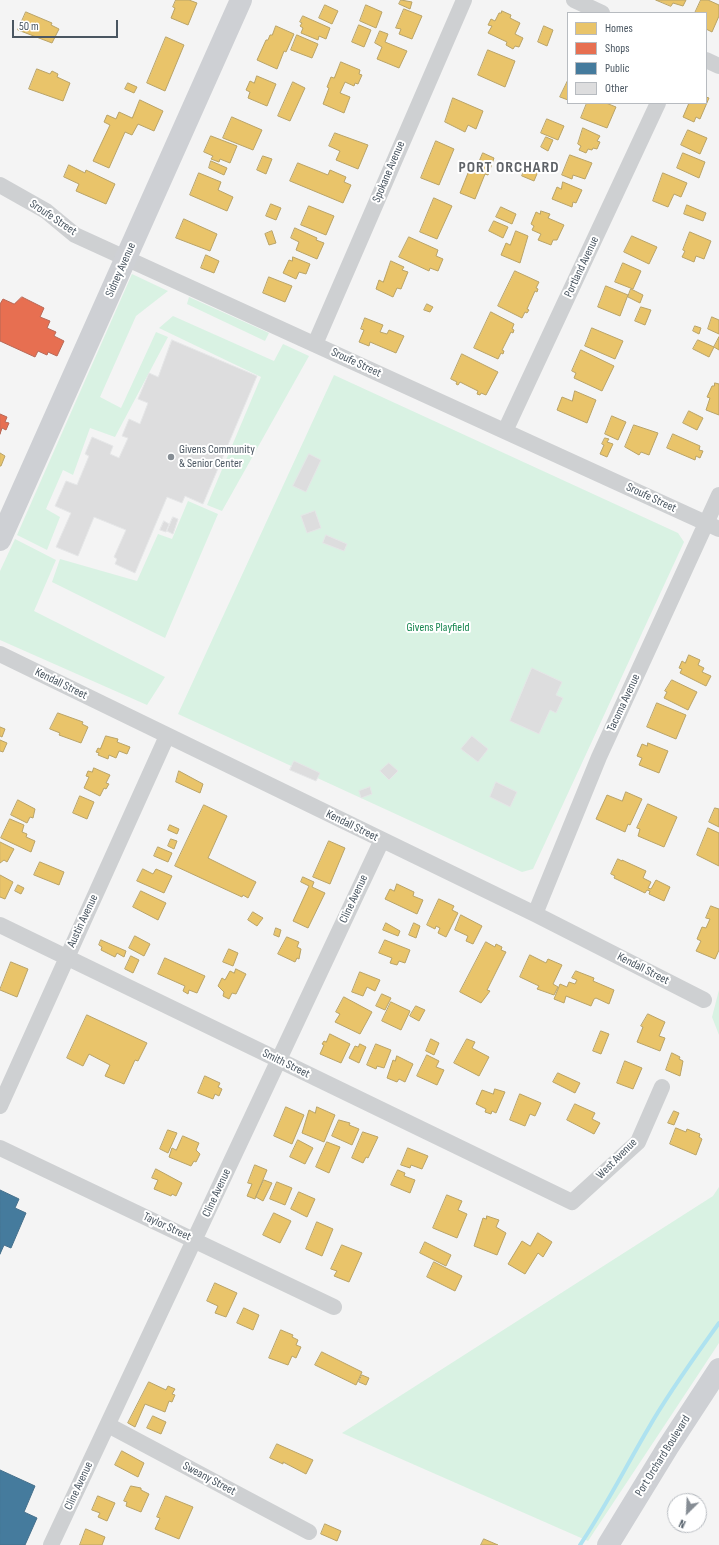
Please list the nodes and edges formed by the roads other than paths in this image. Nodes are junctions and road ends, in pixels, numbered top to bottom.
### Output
1 (240, 0) edge
2 (464, 0) edge
3 (574, 0) edge
4 (600, 12) edge
5 (707, 60) edge
6 (719, 66) edge
7 (658, 104) edge
8 (0, 185) edge
9 (127, 258) junction
10 (315, 344) junction
11 (505, 431) junction
12 (719, 495) edge
13 (713, 526) edge
14 (0, 540) edge
15 (0, 654) edge
16 (167, 736) junction
17 (382, 840) junction
18 (535, 914) junction
19 (0, 925) edge
20 (67, 956) junction
21 (704, 1000) dead end
22 (279, 1061) junction
23 (662, 1086) dead end
24 (0, 1106) edge
25 (0, 1148) edge
26 (572, 1202) joint
27 (195, 1240) junction
28 (334, 1307) dead end
29 (719, 1369) edge
30 (108, 1425) junction
31 (310, 1532) dead end
32 (51, 1545) edge
33 (608, 1545) edge

1 - 9 main road, Sidney Avenue
2 - 10 street, Spokane Avenue
3 - 4 street
5 - 6 street
7 - 11 street, Portland Avenue
8 - 9 street, Sroufe Street
9 - 10 street, Sroufe Street
9 - 14 main road, Sidney Avenue
10 - 11 street, Sroufe Street
11 - 13 street, Sroufe Street
12 - 13 street, Tacoma Avenue
13 - 18 street, Tacoma Avenue
15 - 16 street, Kendall Street
16 - 17 street, Kendall Street
16 - 20 street, Austin Avenue
17 - 18 street, Kendall Street
17 - 22 street, Cline Avenue
18 - 21 street, Kendall Street
19 - 20 street, Smith Street
20 - 22 street, Smith Street
20 - 24 street, Austin Avenue
22 - 26 street, Smith Street
22 - 27 street, Cline Avenue
23 - 26 street, West Avenue
25 - 27 street, Taylor Street
27 - 28 street, Taylor Street
27 - 30 street, Cline Avenue
29 - 33 main road, Port Orchard Boulevard
30 - 31 street, Sweany Street
30 - 32 street, Cline Avenue

